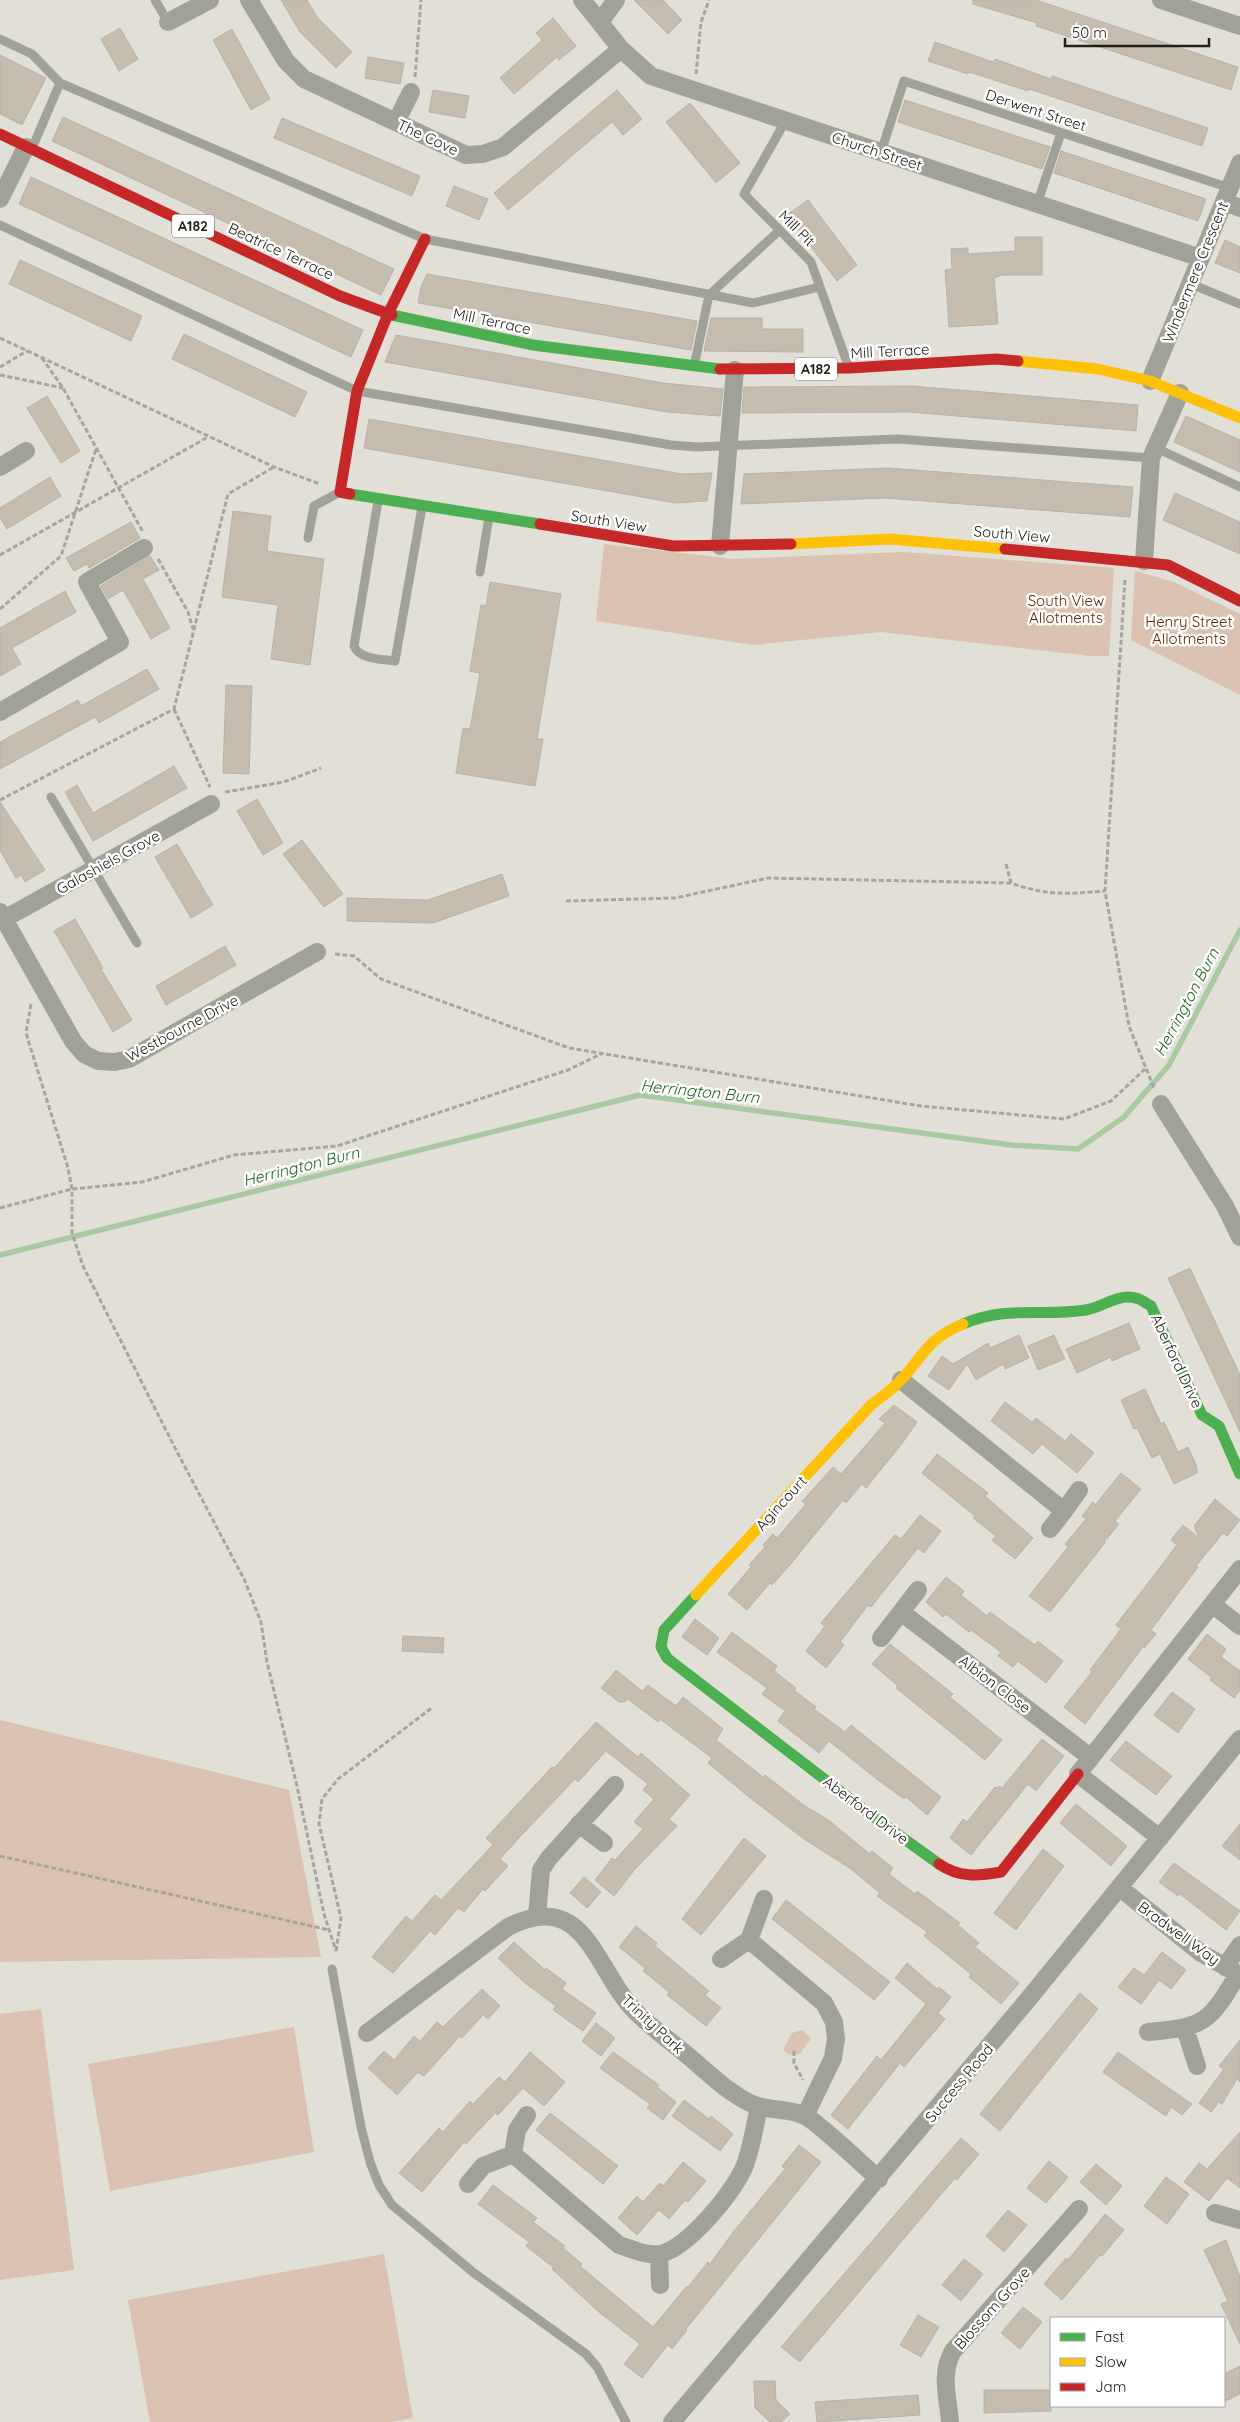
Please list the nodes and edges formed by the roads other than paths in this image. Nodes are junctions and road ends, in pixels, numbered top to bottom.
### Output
1 (154, 0) edge
2 (210, 0) edge
3 (249, 0) edge
4 (582, 0) edge
5 (616, 0) edge
6 (1161, 0) edge
7 (168, 22) joint
8 (600, 22) junction
9 (1240, 26) edge
10 (0, 39) edge
11 (621, 48) junction
12 (60, 83) junction
13 (411, 92) road end
14 (786, 120) junction
15 (396, 122) junction
16 (1061, 133) junction
17 (0, 134) edge
18 (29, 148) junction
19 (881, 152) junction
20 (1240, 163) edge
21 (0, 199) edge
22 (1231, 199) edge
23 (1037, 204) junction
24 (0, 225) edge
25 (780, 230) junction
26 (425, 239) junction
27 (1201, 258) junction
28 (1190, 284) junction
29 (820, 287) junction
30 (709, 295) junction
31 (1240, 304) edge
32 (388, 314) junction
33 (695, 366) junction
34 (850, 368) junction
35 (735, 370) junction
36 (1150, 381) junction
37 (357, 391) junction
38 (1180, 394) junction
39 (1240, 418) edge
40 (730, 446) junction
41 (26, 451) dead end
42 (1153, 453) junction
43 (0, 467) edge
44 (1240, 487) edge
45 (340, 492) junction
46 (378, 498) junction
47 (422, 506) junction
48 (490, 517) junction
49 (308, 538) dead end
50 (148, 546) road end
51 (720, 546) junction
52 (1135, 560) junction
53 (480, 572) dead end
54 (1240, 601) edge
55 (0, 712) edge
56 (51, 797) dead end
57 (212, 799) road end
58 (93, 870) junction
59 (2, 916) edge
60 (137, 943) dead end
61 (317, 952) road end
62 (1161, 1104) dead end
63 (1240, 1237) edge
64 (1142, 1298) joint
65 (901, 1380) junction
66 (1240, 1474) edge
67 (1080, 1490) dead end
68 (1064, 1511) junction
69 (1050, 1529) dead end
70 (1240, 1569) edge
71 (918, 1590) dead end
72 (1213, 1605) junction
73 (901, 1612) junction
74 (1240, 1626) edge
75 (664, 1630) joint
76 (881, 1638) dead end
77 (1240, 1739) edge
78 (1090, 1757) junction
79 (1078, 1774) junction
80 (614, 1785) dead end
81 (579, 1824) junction
82 (1160, 1838) junction
83 (604, 1843) dead end
84 (1120, 1888) junction
85 (764, 1899) dead end
86 (537, 1916) junction
87 (749, 1940) junction
88 (1240, 1945) edge
89 (721, 1959) dead end
90 (332, 1969) road end
91 (1234, 1972) edge
92 (1185, 2028) junction
93 (1148, 2032) dead end
94 (367, 2033) dead end
95 (1198, 2066) dead end
96 (759, 2106) junction
97 (527, 2114) dead end
98 (804, 2116) junction
99 (513, 2154) junction
100 (879, 2179) junction
101 (468, 2184) dead end
102 (1079, 2210) dead end
103 (1215, 2212) dead end
104 (1240, 2220) edge
105 (660, 2254) junction
106 (660, 2285) dead end
107 (626, 2422) edge
108 (672, 2422) edge
109 (950, 2422) edge

1 - 7 lane
2 - 7 street
3 - 15 street, The Cove
4 - 8 street, Church Street
5 - 8 street
6 - 9 street
8 - 11 street, Church Street
10 - 12 lane
11 - 14 street, Church Street
11 - 15 street, The Cove
12 - 18 lane
12 - 26 lane
13 - 15 street
14 - 19 street, Church Street
14 - 25 lane, Mill Pit
16 - 19 lane, Derwent Street
16 - 22 lane, Derwent Street
16 - 23 lane
17 - 18 street, Beatrice Terrace / A182
18 - 21 street
18 - 32 street, Beatrice Terrace / A182
19 - 23 street, Church Street
20 - 22 street, Windermere Crescent
22 - 27 street, Windermere Crescent
23 - 27 street, Church Street
24 - 37 lane
25 - 29 lane, Mill Pit
25 - 30 lane
26 - 30 lane
26 - 32 street
27 - 28 street, Windermere Crescent
28 - 31 lane
28 - 36 street, Windermere Crescent
29 - 30 lane
29 - 34 lane, Mill Pit
30 - 33 lane
32 - 33 street, Mill Terrace / A182
32 - 37 street
33 - 35 street, Mill Terrace / A182
34 - 35 street, Mill Terrace / A182
34 - 36 street, Mill Terrace / A182
35 - 40 street
36 - 38 street, Mill Terrace / A182
37 - 40 lane
37 - 45 street
38 - 39 street, Mill Terrace / A182
38 - 42 street
40 - 42 lane
40 - 51 street
41 - 43 street
42 - 44 lane
42 - 52 street
45 - 46 street, South View
45 - 49 lane
46 - 47 street, South View
46 - 47 lane
47 - 48 street, South View
48 - 51 street, South View
48 - 53 lane
50 - 55 street
51 - 52 street, South View
52 - 54 street, South View
56 - 58 lane
57 - 58 street, Galashiels Grove
58 - 59 street, Galashiels Grove
58 - 60 lane
59 - 61 street, Westbourne Drive
62 - 63 street
64 - 65 street, Agincourt
64 - 66 street, Aberford Drive
65 - 68 street
65 - 75 street, Agincourt
67 - 68 street
68 - 69 street
70 - 72 street, Aberford Drive
71 - 73 street
72 - 74 street
72 - 78 street, Aberford Drive
73 - 76 street
73 - 78 street, Albion Close
75 - 79 street, Aberford Drive
77 - 82 street, Success Road
78 - 79 street, Aberford Drive
79 - 82 street
80 - 81 street
81 - 83 street
81 - 86 street
82 - 84 street, Success Road
84 - 91 street, Bradwell Way
84 - 100 street, Success Road
85 - 87 street
86 - 94 street
86 - 96 street, Trinity Park
87 - 89 street
87 - 98 street
88 - 91 street
90 - 107 lane
91 - 92 street
92 - 93 street
92 - 95 street
96 - 98 street, Trinity Park
96 - 105 street
97 - 99 street
98 - 100 street, Trinity Park
99 - 101 street
99 - 105 street
100 - 108 street, Success Road
102 - 109 street, Blossom Grove
103 - 104 street
105 - 106 street

